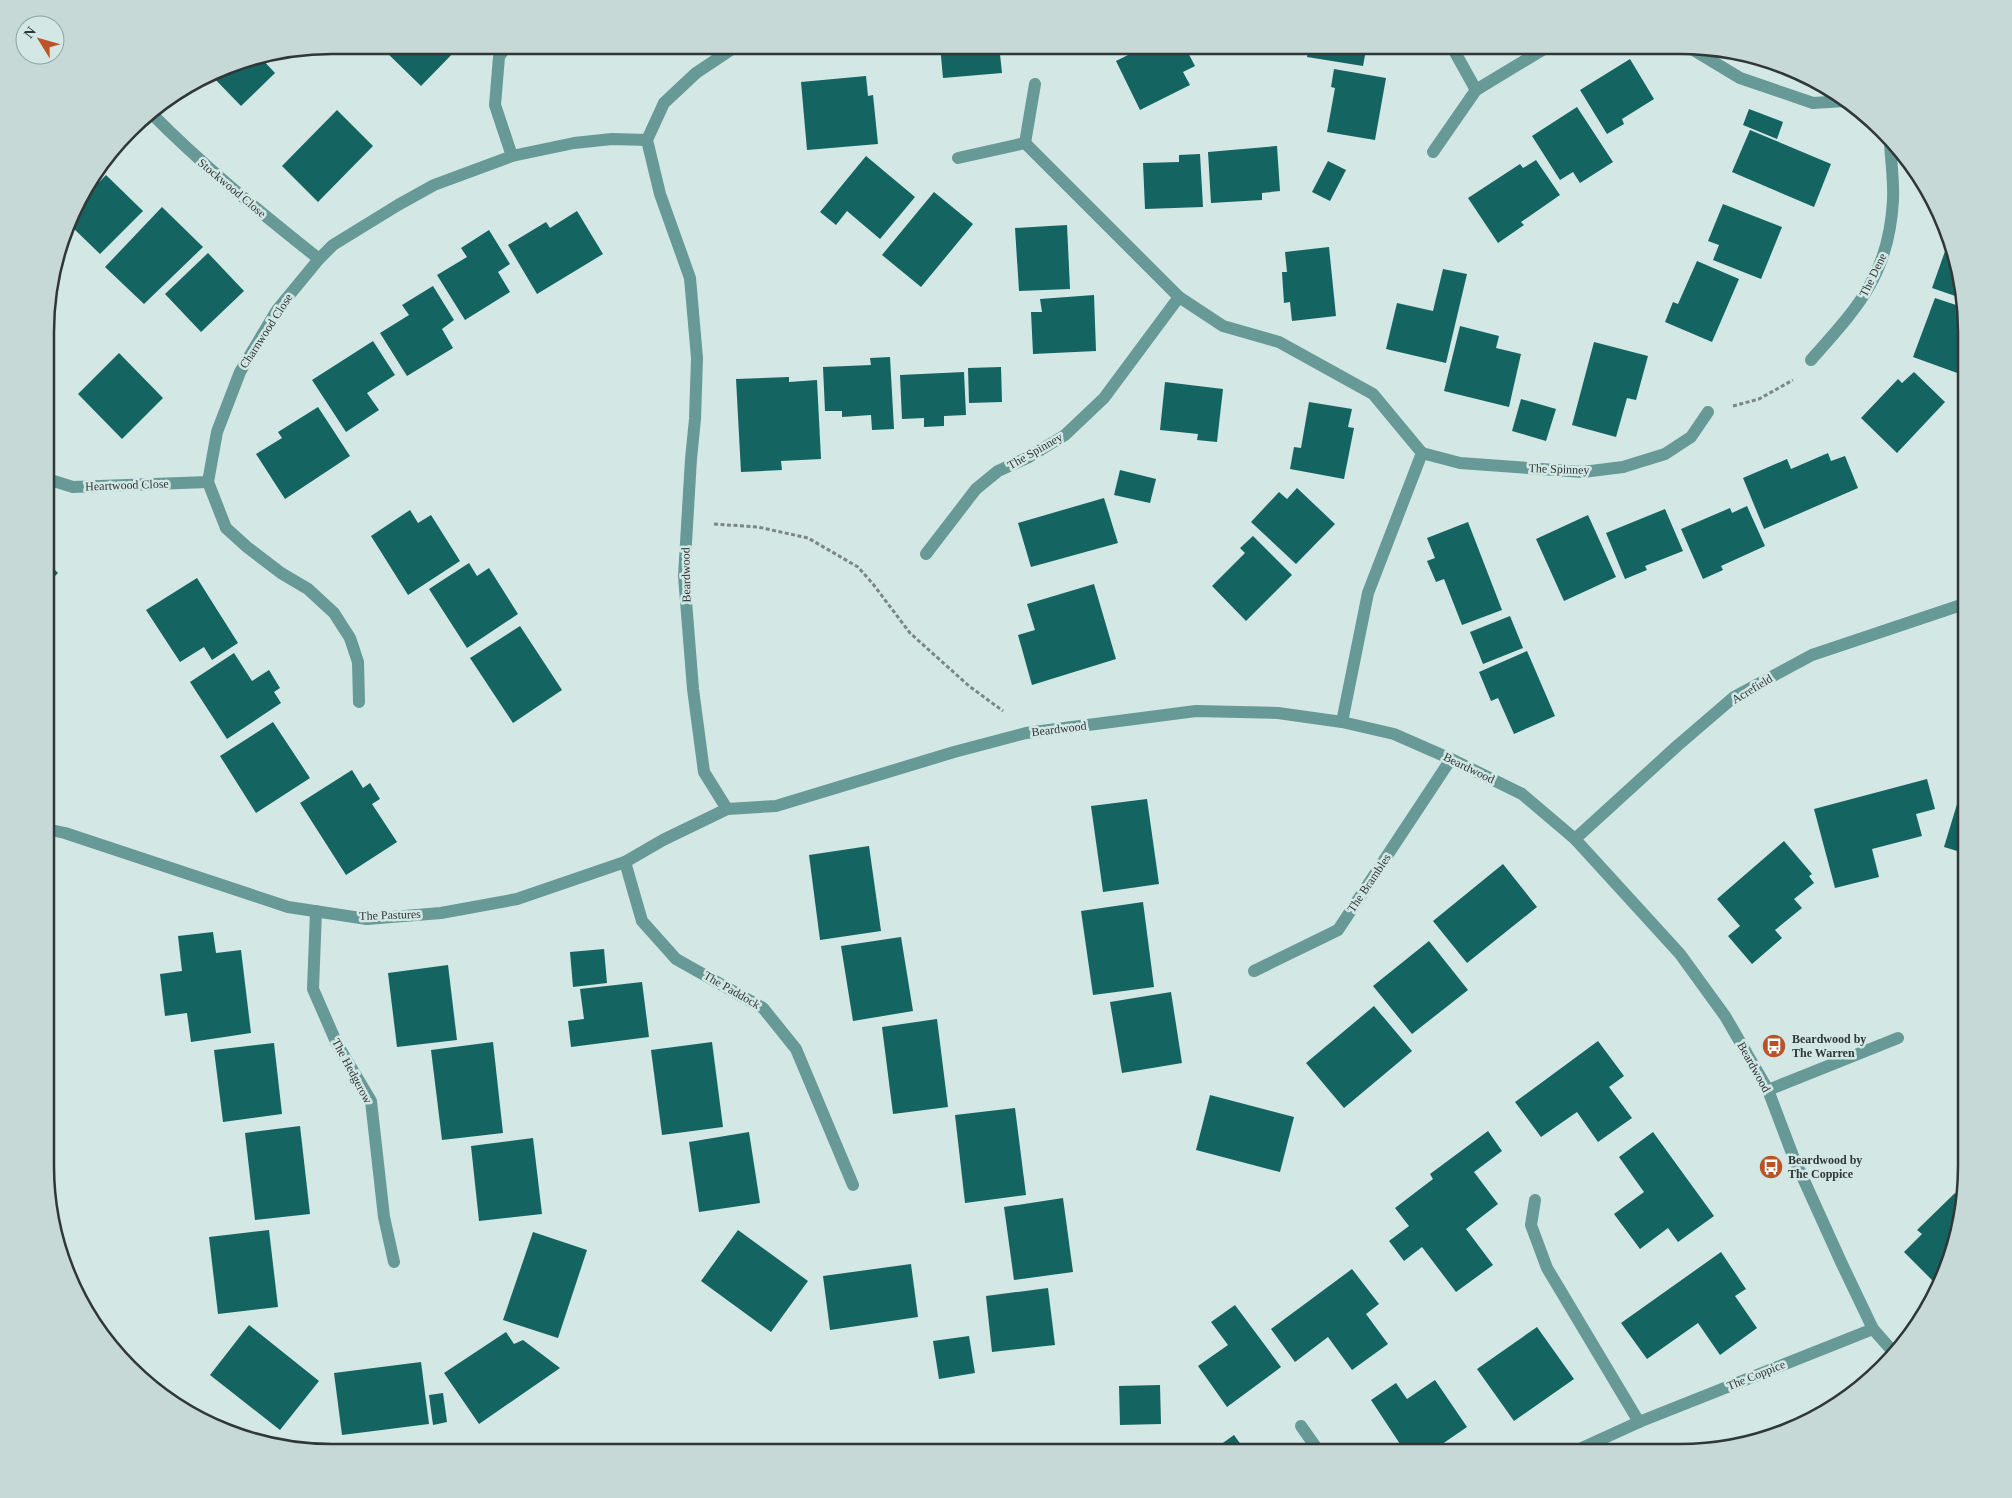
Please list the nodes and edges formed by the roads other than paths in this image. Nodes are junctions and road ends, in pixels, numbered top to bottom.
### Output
1 (501, 54) edge
2 (724, 54) edge
3 (1456, 54) edge
4 (1536, 54) edge
5 (1701, 54) edge
6 (1035, 84) dead end
7 (1476, 90) junction
8 (1836, 102) edge
9 (155, 117) edge
10 (647, 140) junction
11 (1025, 144) junction
12 (1890, 150) edge
13 (1433, 152) dead end
14 (512, 156) junction
15 (958, 158) dead end
16 (319, 259) junction
17 (1179, 297) junction
18 (1811, 360) road end
19 (1708, 412) road end
20 (1422, 453) junction
21 (54, 481) edge
22 (208, 482) junction
23 (926, 554) dead end
24 (1958, 606) edge
25 (359, 702) dead end
26 (1342, 722) junction
27 (1451, 759) junction
28 (727, 809) junction
29 (54, 831) edge
30 (1575, 839) junction
31 (625, 862) junction
32 (316, 911) junction
33 (1254, 971) dead end
34 (1898, 1038) dead end
35 (1768, 1090) junction
36 (853, 1185) dead end
37 (1535, 1200) dead end
38 (394, 1262) dead end
39 (1873, 1329) junction
40 (1890, 1348) edge
41 (1639, 1422) junction
42 (1301, 1426) dead end
43 (1314, 1444) edge
44 (1591, 1444) edge

1 - 14 street
2 - 10 street
3 - 7 street
4 - 7 street
5 - 8 street
6 - 11 street
7 - 13 street
9 - 16 street, Stockwood Close
10 - 14 street, Charnwood Close
10 - 28 street, Beardwood
11 - 15 street
11 - 17 street
12 - 18 street, The Dene
14 - 16 street, Charnwood Close
16 - 22 street, Charnwood Close
17 - 20 street
17 - 23 street, The Spinney
19 - 20 street, The Spinney
20 - 26 street
21 - 22 street, Heartwood Close
22 - 25 street
24 - 30 street, Acrefield
26 - 27 street, Beardwood
26 - 28 street, Beardwood
27 - 30 street, Beardwood
27 - 33 street, The Brambles
28 - 31 street, The Pastures
29 - 32 street, The Pastures
30 - 35 street, Beardwood
31 - 32 street, The Pastures
31 - 36 street, The Paddock
32 - 38 street, The Hedgerow
34 - 35 street
35 - 39 street, Beardwood
37 - 41 street
39 - 40 street, Beardwood
39 - 41 street, The Coppice
41 - 44 street, The Coppice
42 - 43 street

